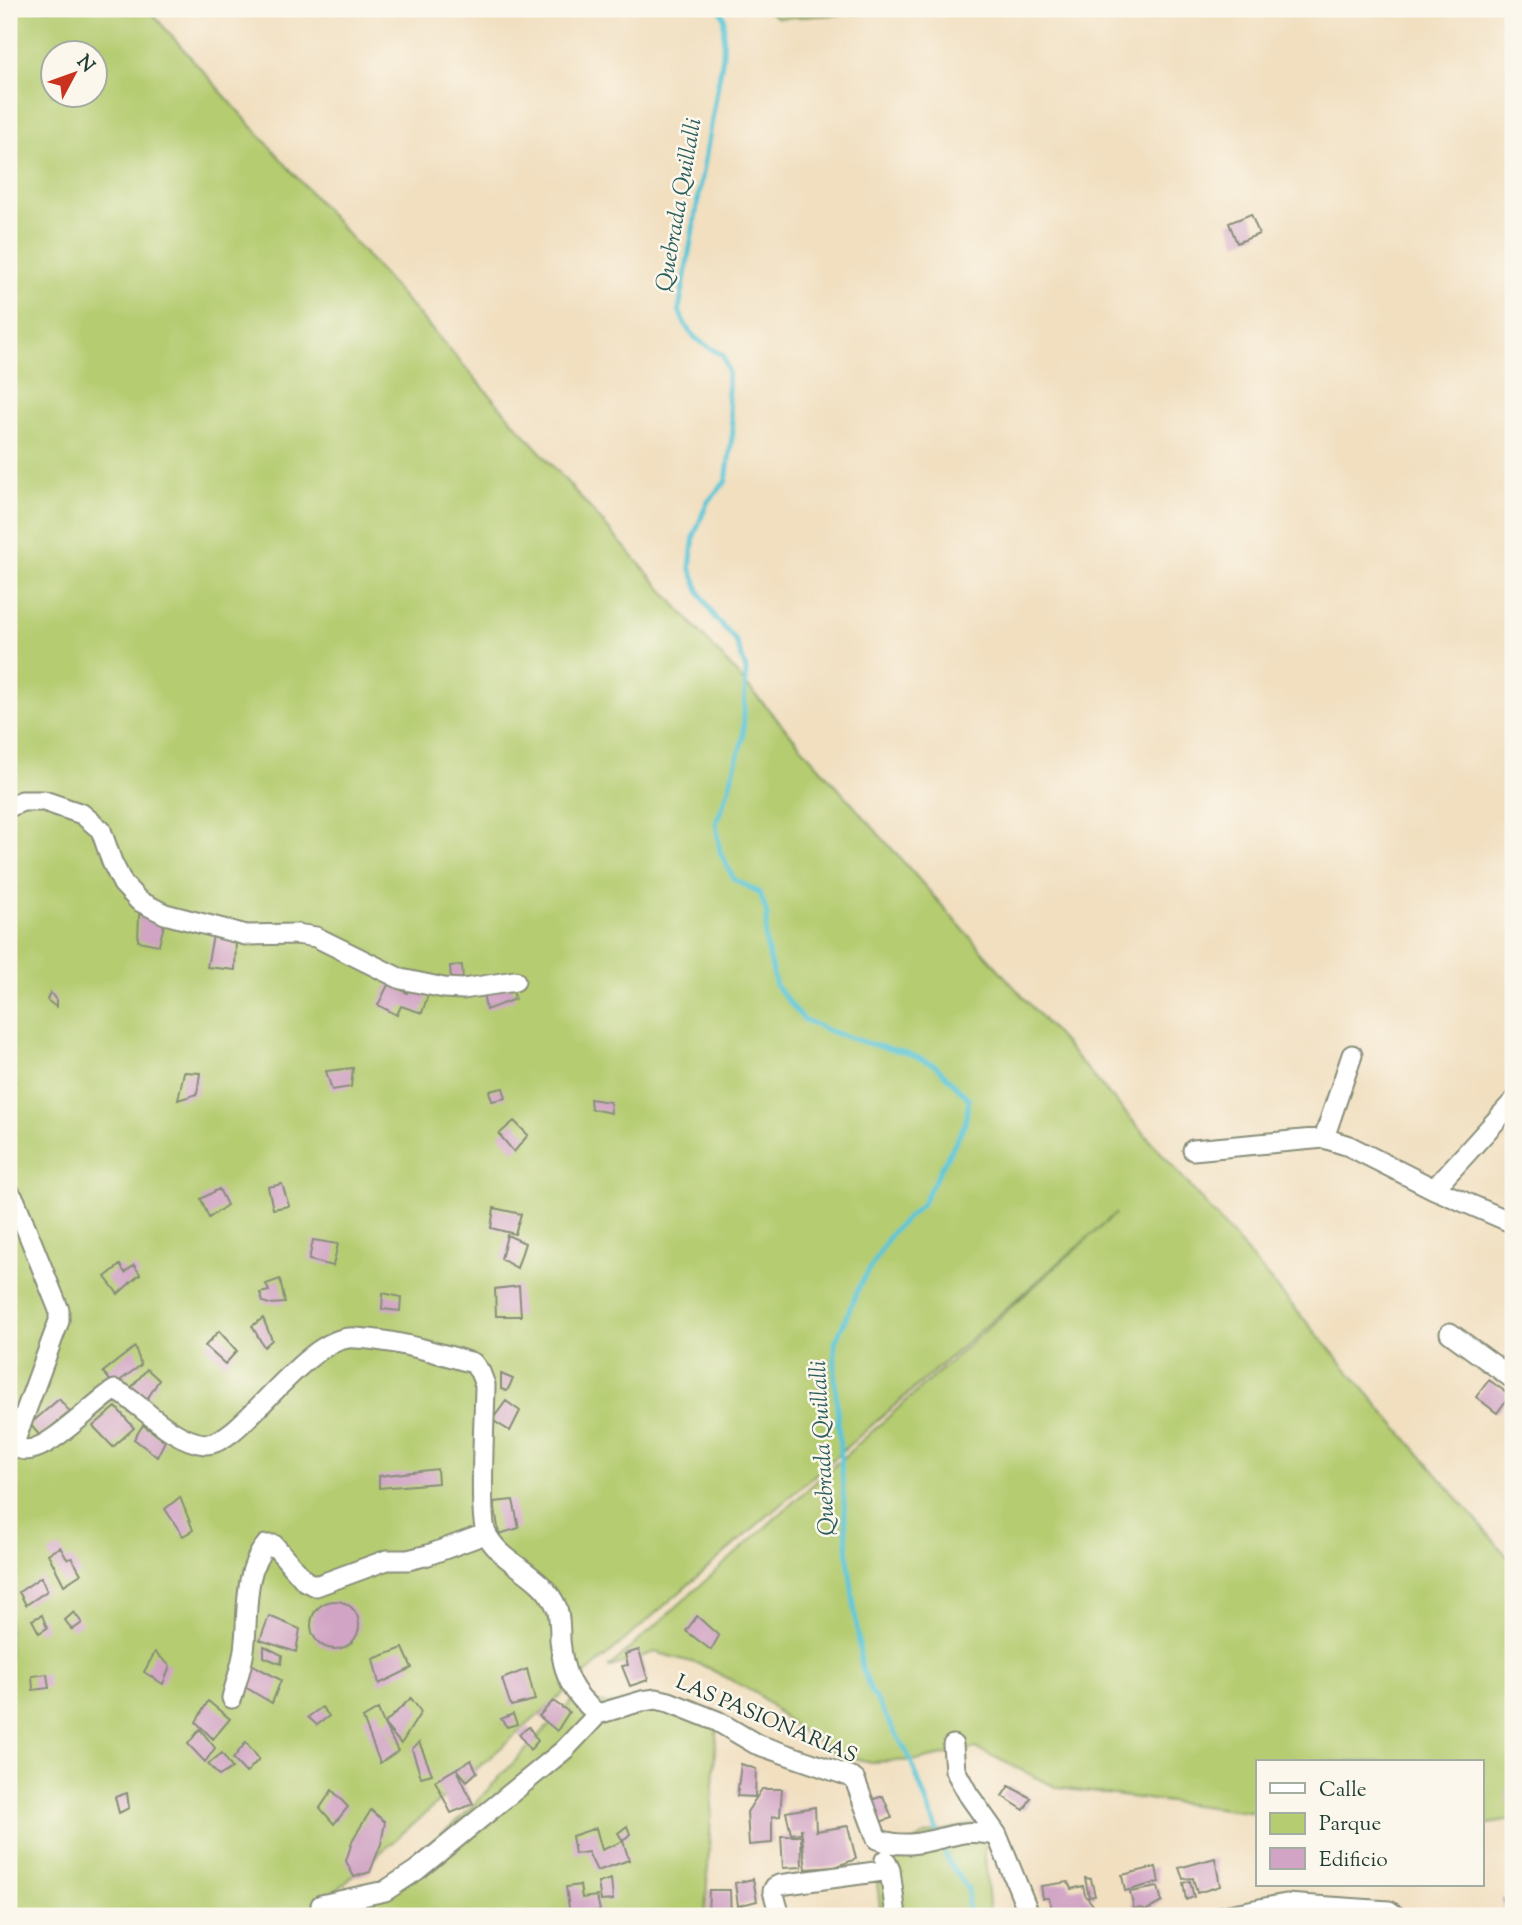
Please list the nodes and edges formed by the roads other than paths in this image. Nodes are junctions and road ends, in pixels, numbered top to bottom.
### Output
1 (9, 807) edge
2 (514, 981) dead end
3 (1352, 1055) dead end
4 (1513, 1102) edge
5 (1324, 1138) junction
6 (1193, 1150) dead end
7 (1434, 1189) junction
8 (9, 1192) edge
9 (1513, 1223) edge
10 (1450, 1333) dead end
11 (1513, 1379) edge
12 (11, 1445) edge
13 (485, 1534) junction
14 (232, 1698) dead end
15 (598, 1714) junction
16 (953, 1745) dead end
17 (997, 1835) junction
18 (877, 1839) junction
19 (890, 1870) junction
20 (321, 1905) dead end
21 (1392, 1913) edge
22 (780, 1916) edge
23 (895, 1916) edge
24 (1030, 1916) edge
25 (1223, 1916) edge

1 - 2 street
3 - 5 street
4 - 7 street
5 - 6 street
5 - 7 street
7 - 9 street
8 - 12 street
10 - 11 street
12 - 13 street
13 - 14 street
13 - 15 street
15 - 18 street, LAS PASIONARIAS
15 - 20 street
16 - 17 street
17 - 18 street
17 - 24 street
18 - 19 street, LAS PASIONARIAS
19 - 22 street
19 - 23 street, LAS PASIONARIAS
21 - 25 street

